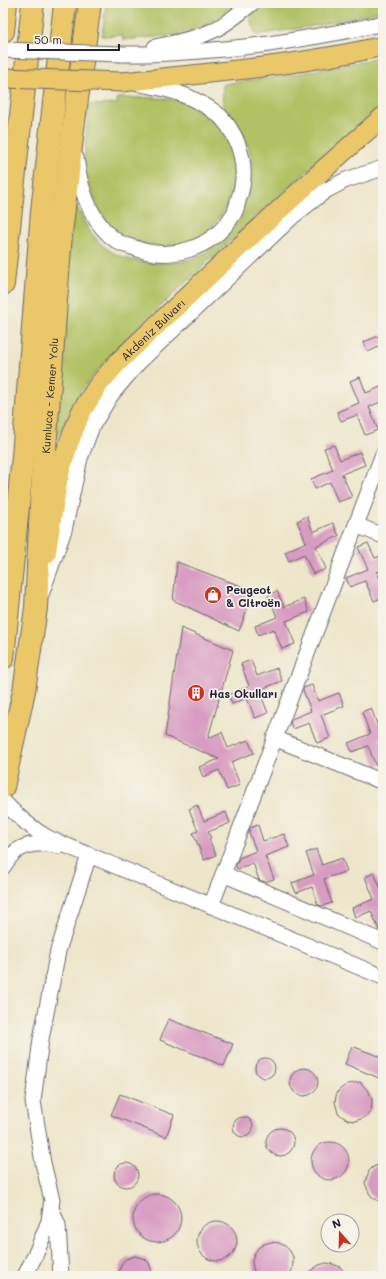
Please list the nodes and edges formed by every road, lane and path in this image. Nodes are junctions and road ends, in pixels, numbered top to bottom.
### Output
1 (6, 3) edge
2 (33, 3) edge
3 (65, 3) edge
4 (90, 3) edge
5 (252, 3) edge
6 (383, 23) edge
7 (3, 31) edge
8 (383, 46) edge
9 (3, 50) edge
10 (121, 54) junction
11 (3, 78) edge
12 (122, 82) junction
13 (383, 118) edge
14 (73, 129) junction
15 (383, 168) edge
16 (3, 284) edge
17 (383, 454) edge
18 (356, 525) junction
19 (383, 536) edge
20 (36, 608) junction
21 (3, 658) edge
22 (274, 738) junction
23 (383, 782) edge
24 (3, 787) edge
25 (3, 801) edge
26 (75, 849) junction
27 (89, 855) junction
28 (3, 867) edge
29 (223, 874) junction
30 (211, 906) junction
31 (383, 942) edge
32 (383, 977) edge
33 (51, 1208) junction
34 (26, 1276) edge
35 (61, 1276) edge

1 - 7 highway
2 - 16 highway
3 - 21 highway, Kumluca - Kemer Yolu
4 - 14 highway, Kumluca - Kemer Yolu
5 - 10 street
6 - 10 street
8 - 12 main road
9 - 10 street, bridge
11 - 12 main road, bridge
12 - 14 street
13 - 20 main road, Akdeniz Bulvarı
14 - 20 highway, Kumluca - Kemer Yolu
15 - 20 street
17 - 18 street
18 - 19 street
18 - 22 street
20 - 24 highway, Kumluca - Kemer Yolu
22 - 23 street
22 - 29 street
25 - 26 street
26 - 27 street
26 - 28 street
27 - 30 street
27 - 33 street
29 - 30 street
29 - 31 street
30 - 32 street
33 - 34 street
33 - 35 street

